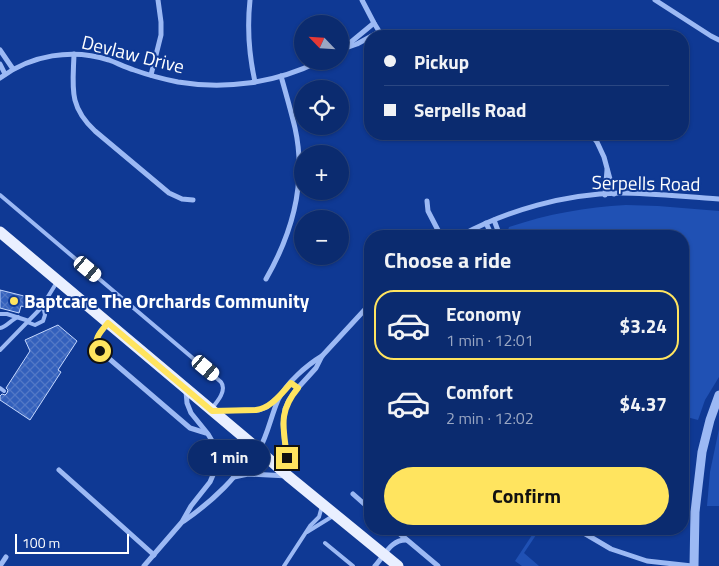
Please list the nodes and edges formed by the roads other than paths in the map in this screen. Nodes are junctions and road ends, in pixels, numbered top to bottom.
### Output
1 (158, 0) edge
2 (250, 0) edge
3 (362, 0) edge
4 (654, 0) edge
5 (374, 23) junction
6 (365, 30) edge
7 (378, 30) edge
8 (364, 31) edge
9 (719, 40) edge
10 (364, 41) edge
11 (349, 43) edge
12 (349, 47) edge
13 (0, 50) edge
14 (74, 54) junction
15 (0, 64) edge
16 (13, 69) junction
17 (300, 70) edge
18 (3, 76) edge
19 (150, 76) junction
20 (282, 76) junction
21 (255, 82) junction
22 (597, 140) edge
23 (298, 145) edge
24 (607, 169) junction
25 (605, 194) junction
26 (614, 194) junction
27 (0, 195) edge
28 (719, 199) edge
29 (193, 200) dead end
30 (296, 200) edge
31 (427, 201) dead end
32 (494, 220) junction
33 (486, 223) junction
34 (438, 230) edge
35 (472, 230) edge
36 (489, 230) edge
37 (498, 230) edge
38 (0, 232) edge
39 (266, 279) dead end
40 (58, 280) junction
41 (43, 305) junction
42 (364, 310) edge
43 (0, 314) edge
44 (18, 317) junction
45 (28, 321) junction
46 (108, 323) junction
47 (0, 328) edge
48 (0, 350) edge
49 (322, 356) junction
50 (221, 382) junction
51 (291, 383) junction
52 (226, 385) dead end
53 (186, 388) junction
54 (298, 388) junction
55 (284, 390) junction
56 (719, 395) edge
57 (211, 410) junction
58 (208, 434) junction
59 (255, 447) junction
60 (59, 470) dead end
61 (288, 476) junction
62 (234, 477) junction
63 (353, 494) dead end
64 (364, 503) edge
65 (322, 504) junction
66 (334, 514) junction
67 (182, 522) junction
68 (304, 535) junction
69 (401, 535) edge
70 (587, 535) edge
71 (407, 540) junction
72 (325, 543) dead end
73 (154, 555) junction
74 (384, 555) junction
75 (6, 557) dead end
76 (0, 566) edge
77 (144, 566) edge
78 (284, 566) edge
79 (353, 566) edge
80 (375, 566) edge
81 (398, 566) edge
82 (438, 566) edge
83 (693, 566) edge

1 - 19 street
2 - 21 street
3 - 5 street
4 - 9 street
5 - 6 street
5 - 7 street
8 - 11 street
10 - 12 street
13 - 16 street
14 - 16 street, Devlaw Drive
14 - 19 street, Devlaw Drive
14 - 29 street
15 - 18 street
16 - 18 street, Devlaw Drive
17 - 20 street, Devlaw Drive
19 - 21 street, Devlaw Drive
20 - 21 street, Devlaw Drive
20 - 23 street
22 - 24 street
24 - 25 street
24 - 26 street
25 - 26 street, Serpells Road
25 - 32 street, Serpells Road
26 - 28 street, Serpells Road
27 - 50 lane
30 - 39 street
31 - 34 street
32 - 33 street, Serpells Road
32 - 37 street
33 - 35 street, Serpells Road
33 - 36 street
38 - 40 main road
40 - 41 lane
40 - 46 main road
41 - 45 lane
41 - 45 lane
42 - 49 street
43 - 44 lane
44 - 45 lane
44 - 47 lane
45 - 48 lane
46 - 53 main road
46 - 58 street
49 - 51 street
49 - 54 street
50 - 52 lane
50 - 57 lane
51 - 54 street
51 - 55 street
53 - 57 main road
53 - 58 street
54 - 61 street
55 - 57 street
55 - 59 street
56 - 83 street
57 - 59 main road
58 - 67 street
59 - 61 main road
59 - 62 street
60 - 73 street
61 - 62 street
61 - 65 main road
62 - 67 street
63 - 64 street
65 - 66 main road
65 - 68 lane
66 - 68 lane
66 - 74 main road
67 - 73 street
68 - 78 lane
69 - 71 street
70 - 83 street
71 - 74 street
71 - 82 street
72 - 79 lane
73 - 77 street
74 - 80 street
74 - 81 main road
75 - 76 street

